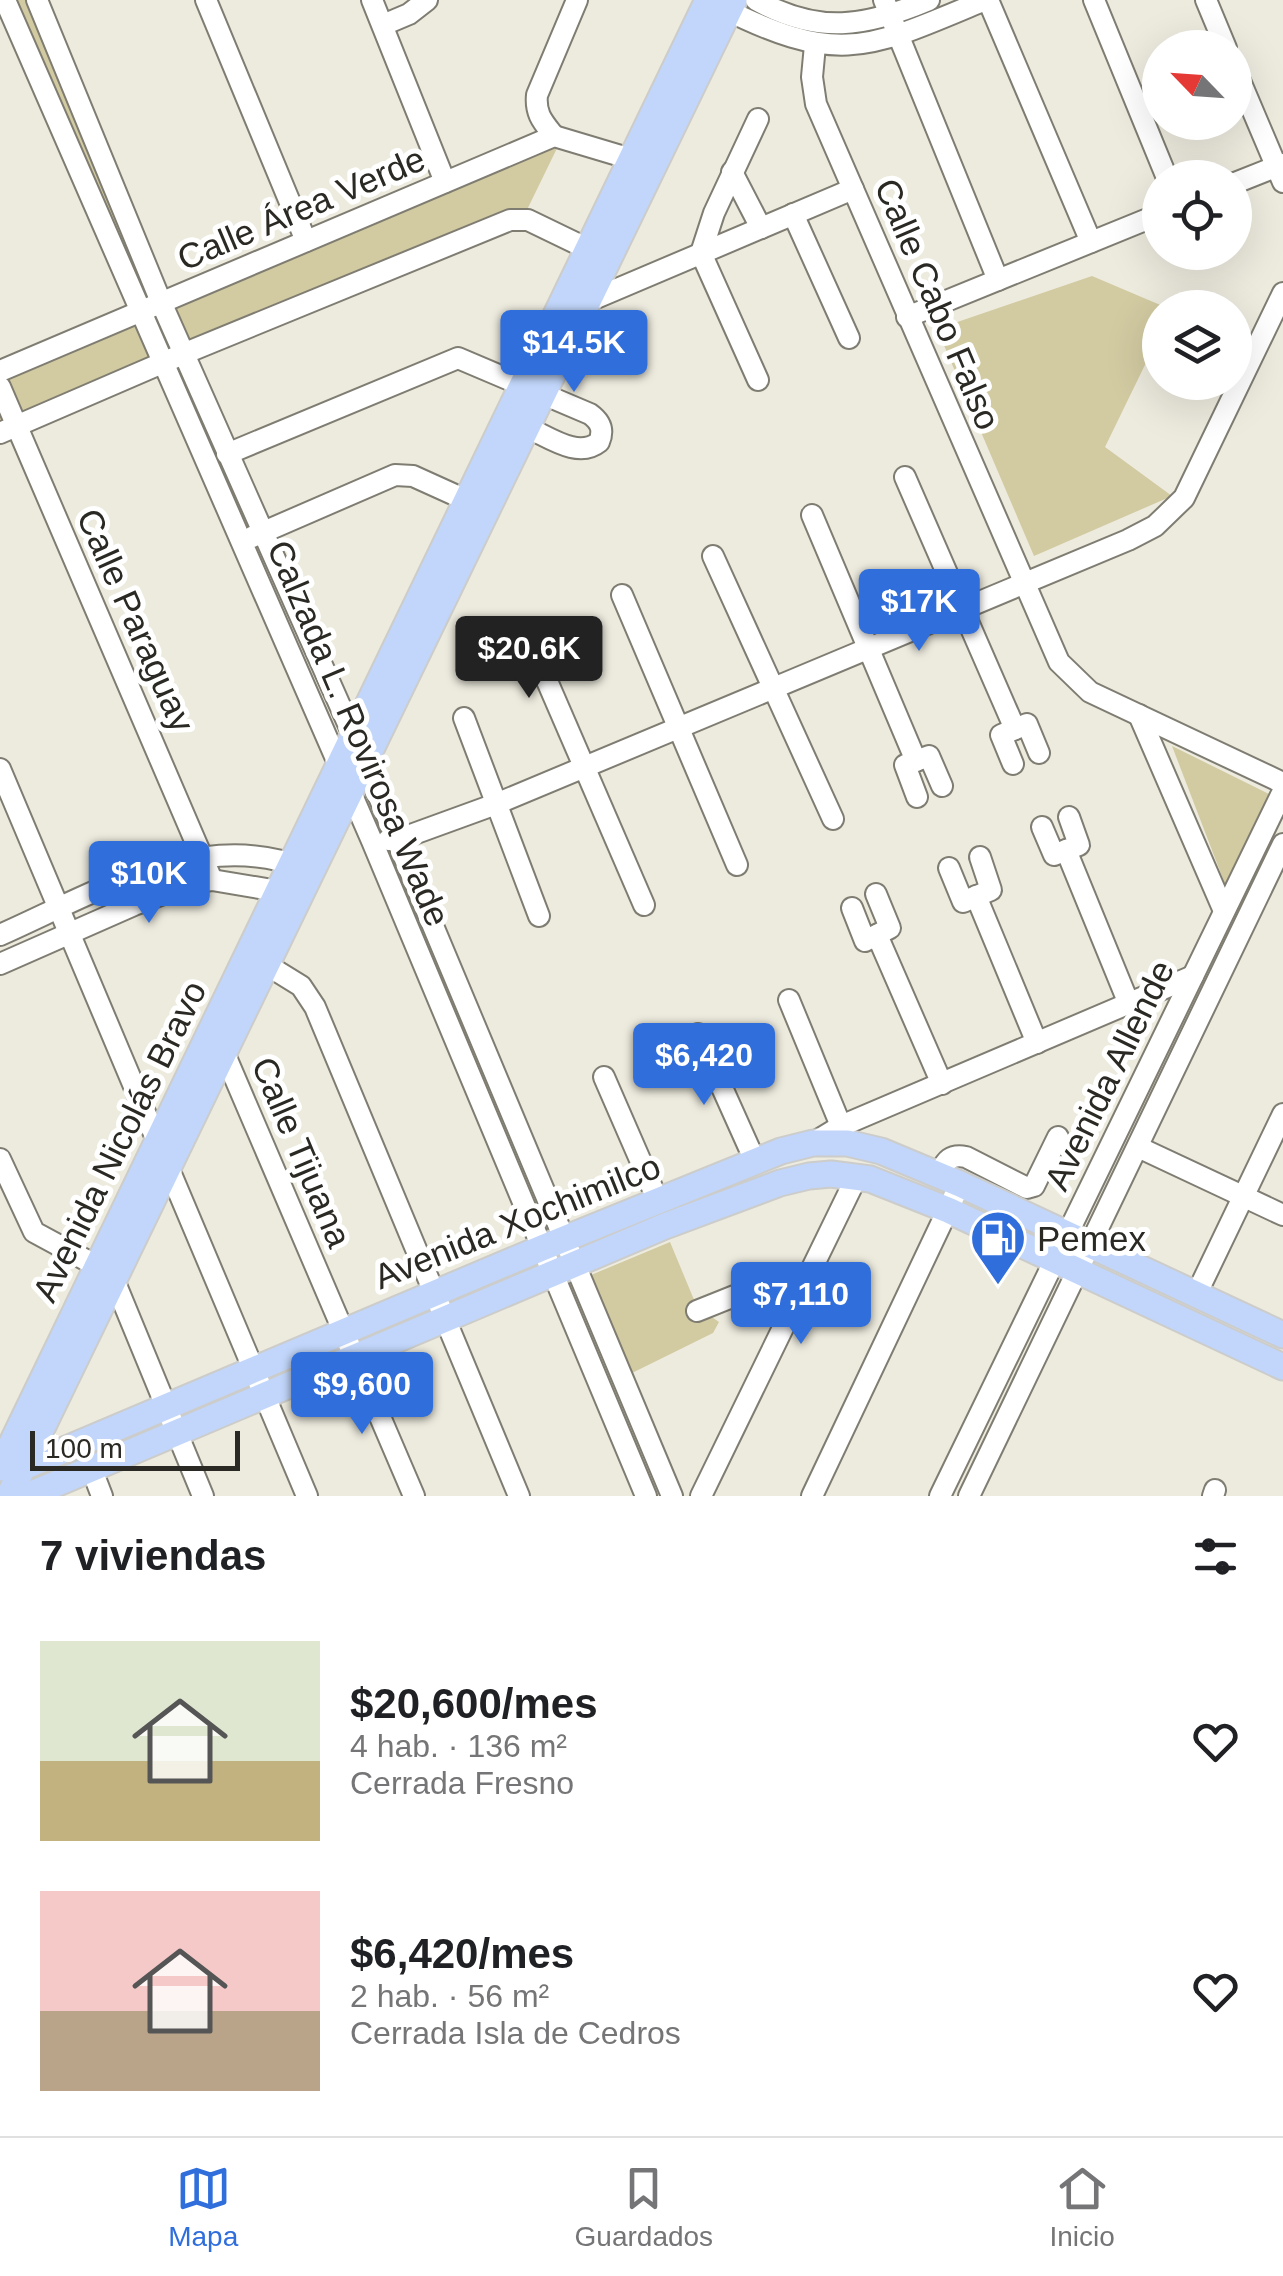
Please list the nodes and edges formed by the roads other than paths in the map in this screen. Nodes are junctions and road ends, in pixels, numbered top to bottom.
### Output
1 (5, 0) edge
2 (37, 0) edge
3 (206, 0) edge
4 (372, 0) edge
5 (427, 0) edge
6 (577, 0) edge
7 (756, 0) edge
8 (928, 0) edge
9 (987, 0) edge
10 (1094, 0) edge
11 (1206, 0) edge
12 (720, 3) edge
13 (887, 8) edge
14 (383, 25) junction
15 (1218, 30) edge
16 (899, 36) junction
17 (815, 45) junction
18 (1252, 107) edge
19 (758, 119) dead end
20 (554, 136) junction
21 (631, 160) junction
22 (1160, 160) edge
23 (1281, 171) edge
24 (732, 172) junction
25 (1252, 179) edge
26 (446, 182) junction
27 (853, 189) junction
28 (793, 214) junction
29 (1142, 221) edge
30 (760, 228) junction
31 (306, 241) junction
32 (1091, 242) junction
33 (588, 249) junction
34 (701, 253) junction
35 (998, 280) junction
36 (1283, 293) edge
37 (589, 301) junction
38 (161, 302) junction
39 (139, 312) junction
40 (908, 317) junction
41 (849, 338) dead end
42 (183, 354) junction
43 (161, 363) junction
44 (0, 371) edge
45 (758, 380) dead end
46 (0, 387) edge
47 (532, 391) junction
48 (528, 428) junction
49 (8, 430) edge
50 (228, 454) junction
51 (905, 478) dead end
52 (466, 500) junction
53 (812, 515) dead end
54 (262, 533) junction
55 (241, 542) junction
56 (712, 556) dead end
57 (1024, 583) junction
58 (622, 595) dead end
59 (963, 609) junction
60 (528, 636) dead end
61 (868, 648) junction
62 (772, 689) junction
63 (1139, 715) junction
64 (464, 718) dead end
65 (679, 728) junction
66 (1016, 729) junction
67 (353, 736) junction
68 (1039, 753) dead end
69 (916, 760) junction
70 (1013, 764) dead end
71 (352, 765) junction
72 (586, 766) junction
73 (0, 770) edge
74 (1283, 783) edge
75 (942, 786) dead end
76 (1283, 791) edge
77 (352, 795) junction
78 (917, 797) dead end
79 (496, 804) junction
80 (1068, 816) dead end
81 (833, 819) dead end
82 (1042, 827) dead end
83 (398, 840) junction
84 (372, 841) junction
85 (1283, 844) edge
86 (1066, 850) junction
87 (203, 856) junction
88 (980, 857) dead end
89 (738, 864) dead end
90 (949, 868) dead end
91 (212, 880) junction
92 (297, 880) junction
93 (876, 894) dead end
94 (977, 896) junction
95 (644, 906) dead end
96 (852, 908) dead end
97 (59, 909) junction
98 (1224, 911) junction
99 (540, 916) dead end
100 (877, 934) junction
101 (70, 935) junction
102 (0, 936) edge
103 (258, 960) junction
104 (0, 964) edge
105 (1193, 976) junction
106 (789, 1000) dead end
107 (1129, 1004) junction
108 (698, 1034) dead end
109 (1036, 1043) junction
110 (225, 1055) junction
111 (604, 1078) dead end
112 (942, 1084) junction
113 (1283, 1114) edge
114 (842, 1126) junction
115 (1058, 1137) dead end
116 (158, 1140) junction
117 (812, 1143) junction
118 (1138, 1147) junction
119 (0, 1159) edge
120 (755, 1161) junction
121 (169, 1167) junction
122 (857, 1176) junction
123 (949, 1180) junction
124 (1244, 1196) junction
125 (658, 1200) junction
126 (948, 1210) junction
127 (1283, 1214) edge
128 (1079, 1240) junction
129 (553, 1243) junction
130 (1067, 1265) junction
131 (563, 1270) junction
132 (105, 1273) junction
133 (434, 1293) junction
134 (1196, 1295) junction
135 (797, 1298) junction
136 (697, 1311) dead end
137 (444, 1320) junction
138 (343, 1331) junction
139 (1283, 1336) edge
140 (355, 1358) junction
141 (1283, 1367) edge
142 (254, 1369) junction
143 (265, 1396) junction
144 (165, 1406) junction
145 (177, 1434) junction
146 (7, 1460) edge
147 (92, 1470) junction
148 (10, 1496) edge
149 (27, 1496) edge
150 (102, 1496) edge
151 (203, 1496) edge
152 (307, 1496) edge
153 (414, 1496) edge
154 (519, 1496) edge
155 (646, 1496) edge
156 (672, 1496) edge
157 (701, 1496) edge
158 (812, 1496) edge
159 (940, 1496) edge
160 (969, 1496) edge

1 - 39 street, Calzada L. Rovirosa Wade
2 - 38 street, Calzada L. Rovirosa Wade
3 - 31 street
4 - 14 street
5 - 14 street
6 - 20 street
7 - 13 street
8 - 13 street
9 - 16 street
9 - 32 street
10 - 22 street
11 - 15 street
12 - 17 street
12 - 21 main road
12 - 37 main road
13 - 16 street
14 - 26 street
16 - 17 street
16 - 35 street
17 - 27 street, Calle Cabo Falso
18 - 23 street
19 - 24 street
20 - 21 street
20 - 26 street, Calle Área Verde
21 - 33 main road
23 - 25 street
24 - 30 street
24 - 34 street
26 - 31 street, Calle Área Verde
27 - 28 street
27 - 40 street, Calle Cabo Falso
28 - 30 street
28 - 41 street
29 - 32 street
30 - 34 street
31 - 38 street, Calle Área Verde
32 - 35 street
33 - 42 street
33 - 47 main road
34 - 37 street
34 - 45 street
35 - 40 street
36 - 57 street
37 - 47 main road
38 - 39 street, Calle Área Verde
38 - 42 street, Calzada L. Rovirosa Wade
39 - 43 street, Calzada L. Rovirosa Wade
39 - 44 street, Calle Área Verde
40 - 57 street, Calle Cabo Falso
42 - 43 street
42 - 50 street, Calzada L. Rovirosa Wade
43 - 49 street
43 - 55 street, Calzada L. Rovirosa Wade
46 - 49 street, Calle Paraguay
47 - 48 main road
47 - 48 street
47 - 50 street
47 - 52 main road, Avenida Nicolás Bravo
48 - 71 main road
49 - 87 street, Calle Paraguay
50 - 54 street, Calzada L. Rovirosa Wade
51 - 59 street
52 - 54 street
52 - 67 main road, Avenida Nicolás Bravo
53 - 61 street
54 - 55 street
54 - 67 street, Calzada L. Rovirosa Wade
55 - 71 street, Calzada L. Rovirosa Wade
56 - 62 street
57 - 59 street
57 - 63 street, Calle Cabo Falso
58 - 65 street
59 - 61 street
59 - 66 street
60 - 72 street
61 - 62 street
61 - 69 street
62 - 65 street
62 - 81 street
63 - 74 street, Calle Cabo Falso
63 - 98 street
64 - 79 street
65 - 72 street
65 - 89 street
66 - 68 street
66 - 70 street
67 - 71 main road, Avenida Nicolás Bravo
69 - 75 street
69 - 78 street
71 - 77 main road, Avenida Nicolás Bravo
71 - 83 street, Calzada L. Rovirosa Wade
71 - 92 main road, Avenida Nicolás Bravo
72 - 79 street
72 - 95 street
73 - 97 street
76 - 98 street, Avenida Allende
77 - 84 street, Calzada L. Rovirosa Wade
77 - 92 main road, Avenida Nicolás Bravo
79 - 83 street
79 - 99 street
80 - 86 street
82 - 86 street
83 - 84 street
83 - 129 street, Calzada L. Rovirosa Wade
84 - 129 street, Calzada L. Rovirosa Wade
85 - 118 street, Avenida Allende
86 - 107 street
87 - 91 street, Calle Paraguay
87 - 92 street
87 - 97 street
88 - 94 street
90 - 94 street
91 - 92 street
91 - 101 street
92 - 103 main road, Avenida Nicolás Bravo
93 - 100 street
94 - 109 street
96 - 100 street
97 - 101 street
97 - 102 street
98 - 105 street, Avenida Allende
100 - 112 street
101 - 104 street
101 - 116 street
103 - 110 main road, Avenida Nicolás Bravo
103 - 116 main road, Avenida Nicolás Bravo
103 - 133 street
105 - 107 street
105 - 128 street, Avenida Allende
106 - 114 street
107 - 109 street
108 - 120 street
109 - 112 street
110 - 121 main road, Avenida Nicolás Bravo
110 - 138 street, Calle Tijuana
111 - 125 street
112 - 114 street
113 - 124 street
114 - 117 street
115 - 123 street
116 - 121 street
116 - 132 main road, Avenida Nicolás Bravo
117 - 120 main road, Avenida Xochimilco
117 - 123 main road, Avenida Xochimilco
118 - 124 street
118 - 128 street, Avenida Allende
119 - 132 street
120 - 125 main road, Avenida Xochimilco
121 - 132 main road, Avenida Nicolás Bravo
121 - 142 street
122 - 126 main road, Avenida Xochimilco
122 - 131 main road, Avenida Xochimilco
122 - 135 street
123 - 126 street
123 - 128 main road, Avenida Xochimilco
124 - 127 street
124 - 134 street
125 - 129 main road, Avenida Xochimilco
126 - 130 main road, Avenida Xochimilco
126 - 158 street
128 - 130 street, Avenida Allende
128 - 134 main road, Avenida Xochimilco
129 - 131 street, Calzada L. Rovirosa Wade
129 - 133 main road, Avenida Xochimilco
130 - 141 main road, Avenida Xochimilco
130 - 159 street, Avenida Allende
130 - 160 street, Avenida Allende
131 - 137 main road, Avenida Xochimilco
131 - 155 street, Calzada L. Rovirosa Wade
131 - 156 street, Calzada L. Rovirosa Wade
132 - 144 street
132 - 146 main road, Avenida Nicolás Bravo
133 - 137 street
133 - 138 main road, Avenida Xochimilco
134 - 139 main road, Avenida Xochimilco
135 - 136 street
135 - 157 street
137 - 140 main road, Avenida Xochimilco
137 - 154 street
138 - 140 street, Calle Tijuana
138 - 142 main road, Avenida Xochimilco
140 - 143 main road, Avenida Xochimilco
140 - 153 street, Calle Tijuana
142 - 143 street
142 - 144 main road, Avenida Xochimilco
143 - 145 main road, Avenida Xochimilco
143 - 152 street
144 - 145 street
144 - 146 main road, Avenida Xochimilco
145 - 147 main road, Avenida Xochimilco
145 - 151 street
146 - 148 main road, Avenida Nicolás Bravo
147 - 149 main road, Avenida Xochimilco
147 - 150 street

